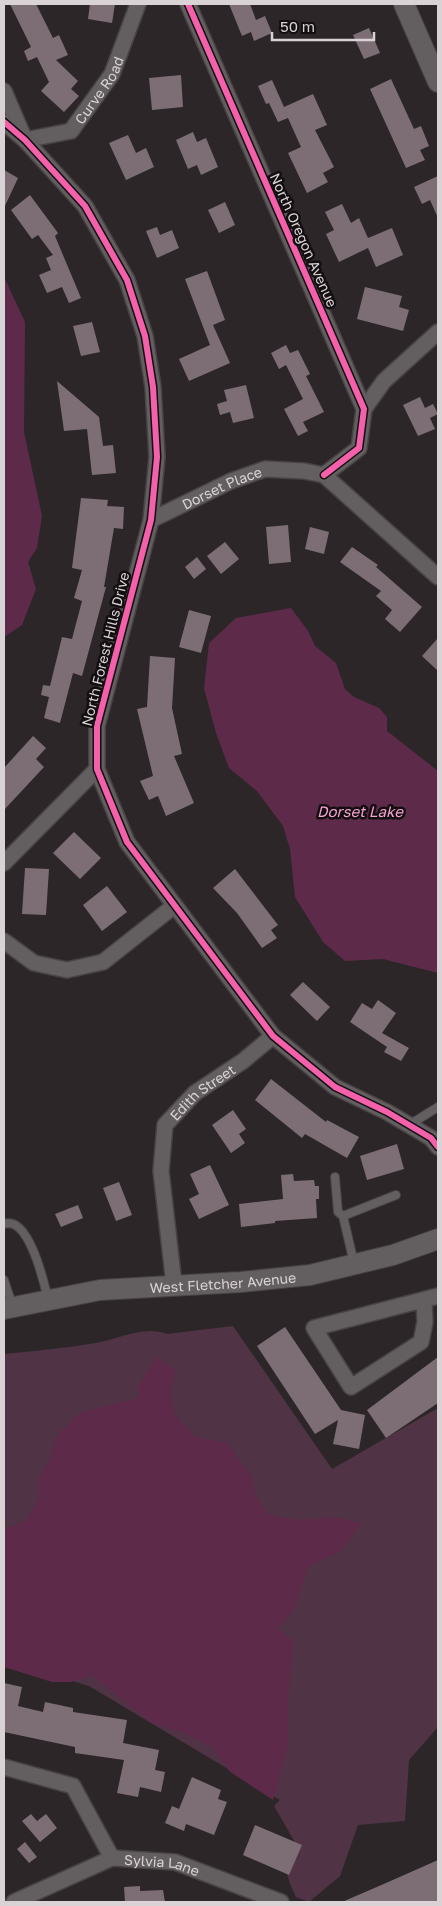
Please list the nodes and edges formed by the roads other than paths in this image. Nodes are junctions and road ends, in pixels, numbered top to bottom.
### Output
1 (138, 4) edge
2 (188, 4) edge
3 (404, 4) edge
4 (438, 82) edge
5 (4, 91) edge
6 (4, 122) edge
7 (25, 140) junction
8 (438, 332) edge
9 (364, 409) junction
10 (324, 475) junction
11 (151, 520) junction
12 (438, 577) edge
13 (97, 769) junction
14 (4, 862) edge
15 (174, 906) junction
16 (5, 943) edge
17 (274, 1036) junction
18 (438, 1107) edge
19 (409, 1125) junction
20 (438, 1147) edge
21 (335, 1177) dead end
22 (396, 1195) dead end
23 (344, 1216) junction
24 (4, 1224) edge
25 (438, 1239) edge
26 (354, 1264) junction
27 (4, 1280) edge
28 (174, 1284) junction
29 (48, 1299) junction
30 (431, 1299) edge
31 (8, 1308) edge
32 (4, 1767) edge
33 (112, 1858) junction
34 (14, 1902) edge
35 (281, 1902) edge

1 - 7 street, Curve Road
2 - 9 street, North Oregon Avenue
3 - 4 main road
5 - 7 street
6 - 7 street, North Forest Hills Drive
7 - 11 street, North Forest Hills Drive
8 - 9 street
9 - 10 street
10 - 11 street, Dorset Place
10 - 12 street
11 - 13 street, North Forest Hills Drive
13 - 14 street
13 - 15 street, North Forest Hills Drive
15 - 16 street
15 - 17 street, North Forest Hills Drive
17 - 19 street, North Forest Hills Drive
17 - 28 street, Edith Street
18 - 19 lane
19 - 20 street, North Forest Hills Drive
21 - 23 lane
22 - 23 lane
23 - 26 lane
24 - 29 lane
25 - 26 main road, West Fletcher Avenue
26 - 28 main road, West Fletcher Avenue
27 - 31 lane
28 - 29 main road, West Fletcher Avenue
29 - 31 main road, West Fletcher Avenue
30 - 30 street
32 - 33 street
33 - 34 street, Sylvia Lane
33 - 35 street, Sylvia Lane

